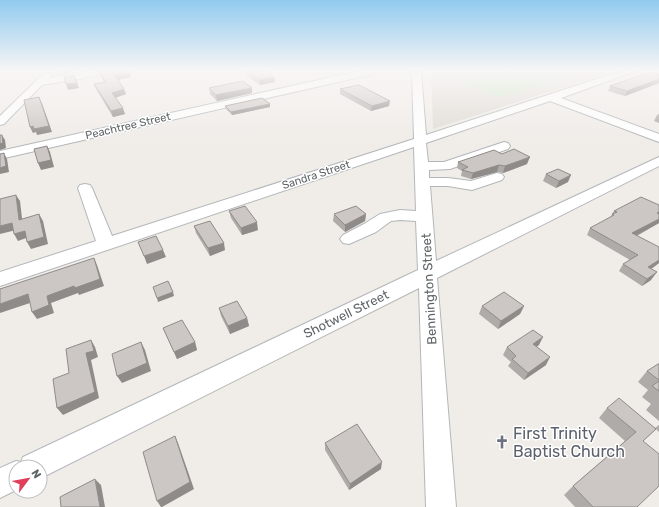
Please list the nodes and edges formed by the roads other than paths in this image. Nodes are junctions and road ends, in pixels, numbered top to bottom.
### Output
1 (27, 95) edge
2 (271, 95) edge
3 (417, 95) edge
4 (561, 95) edge
5 (551, 98) junction
6 (0, 122) edge
7 (659, 138) edge
8 (420, 142) junction
9 (504, 146) dead end
10 (0, 155) edge
11 (659, 161) edge
12 (422, 174) junction
13 (497, 178) dead end
14 (85, 188) dead end
15 (425, 217) junction
16 (349, 240) dead end
17 (106, 244) junction
18 (429, 273) junction
19 (0, 279) edge
20 (48, 460) edge
21 (441, 507) edge

1 - 6 street
2 - 10 street, Peachtree Street
3 - 8 street, Bennington Street
4 - 5 street, Sandra Street
5 - 7 street
5 - 8 street, Sandra Street
8 - 12 street, Bennington Street
8 - 17 street, Sandra Street
9 - 12 street
11 - 18 street, Shotwell Street
12 - 13 street
12 - 15 street, Bennington Street
14 - 17 street
15 - 16 street
15 - 18 street, Bennington Street
17 - 19 street, Sandra Street
18 - 20 street, Shotwell Street
18 - 21 street, Bennington Street

